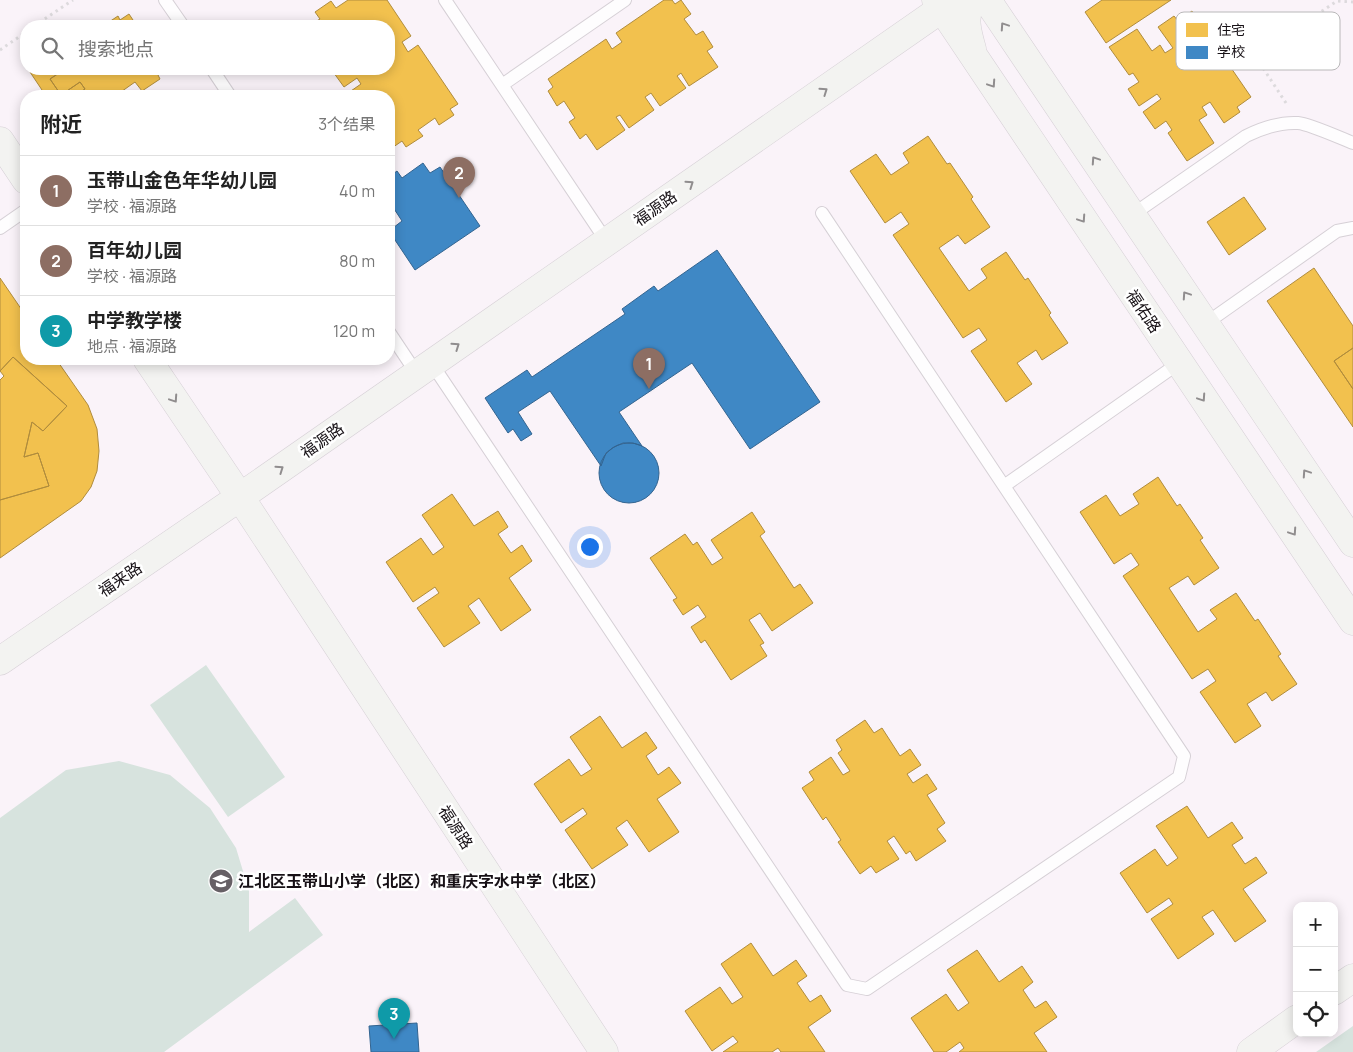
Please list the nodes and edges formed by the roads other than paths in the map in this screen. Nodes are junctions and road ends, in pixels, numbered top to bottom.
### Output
1 (165, 0) edge
2 (445, 0) edge
3 (625, 0) edge
4 (971, 0) edge
5 (987, 0) edge
6 (941, 3) edge
7 (179, 20) edge
8 (897, 40) junction
9 (974, 59) junction
10 (216, 75) edge
11 (502, 85) junction
12 (226, 90) edge
13 (0, 141) edge
14 (1353, 143) edge
15 (20, 171) edge
16 (822, 212) dead end
17 (20, 214) edge
18 (1132, 215) junction
19 (0, 228) edge
20 (1353, 228) edge
21 (607, 242) junction
22 (1205, 324) junction
23 (395, 338) edge
24 (1179, 363) junction
25 (151, 365) edge
26 (424, 369) junction
27 (1004, 486) junction
28 (240, 497) junction
29 (1353, 543) edge
30 (1353, 621) edge
31 (0, 661) edge
32 (1353, 978) edge
33 (1338, 988) edge
34 (1293, 1022) edge
35 (604, 1052) edge
36 (1251, 1052) edge

1 - 7 lane
2 - 11 lane
3 - 11 lane
4 - 9 street
18 -> 5 street
6 - 8 street, 福源路
6 - 9 street, 福佑路
8 - 9 street
21 -> 8 street, 福源路
9 -> 24 street, 福佑路
10 - 12 lane
11 - 21 lane
13 - 15 street
14 - 18 lane
16 - 27 lane
17 - 19 lane
22 -> 18 street
20 - 22 lane
26 -> 21 street, 福源路
29 -> 22 street
23 - 26 lane
24 - 27 lane
24 -> 30 street, 福佑路
25 -> 28 street
26 - 27 lane
28 -> 26 street, 福源路
28 - 31 street, 福来路
28 - 35 street, 福源路
32 - 33 street
34 - 36 street

